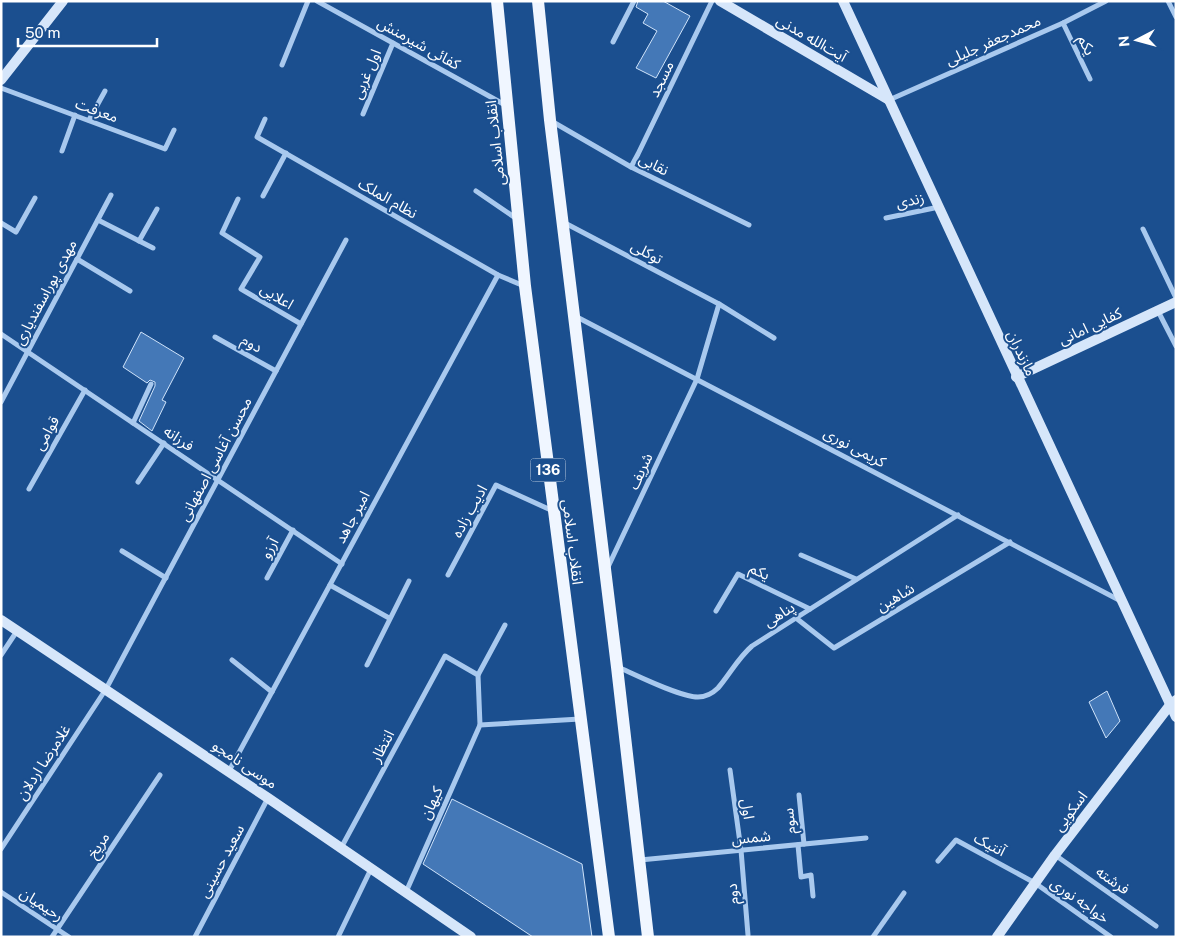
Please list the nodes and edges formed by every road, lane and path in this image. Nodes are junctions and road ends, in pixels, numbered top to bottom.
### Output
1 (63, 1) edge
2 (308, 1) edge
3 (317, 1) edge
4 (496, 1) edge
5 (538, 1) edge
6 (634, 1) edge
7 (712, 1) edge
8 (720, 1) edge
9 (843, 1) edge
10 (1106, 1) edge
11 (1168, 1) edge
12 (1176, 17) edge
13 (1062, 23) junction
14 (613, 42) dead end
15 (393, 43) junction
16 (282, 65) dead end
17 (1090, 79) dead end
18 (1, 80) edge
19 (1, 88) edge
20 (105, 91) dead end
21 (889, 100) junction
22 (508, 107) junction
23 (363, 114) dead end
24 (75, 115) junction
25 (265, 119) dead end
26 (89, 120) junction
27 (550, 120) junction
28 (174, 130) dead end
29 (62, 151) dead end
30 (286, 153) junction
31 (631, 167) junction
32 (476, 191) dead end
33 (111, 195) dead end
34 (263, 196) dead end
35 (34, 198) dead end
36 (238, 199) dead end
37 (939, 207) junction
38 (157, 209) dead end
39 (886, 218) dead end
40 (98, 220) junction
41 (519, 220) junction
42 (563, 222) junction
43 (1, 223) edge
44 (749, 226) dead end
45 (1143, 229) dead end
46 (346, 240) dead end
47 (139, 241) junction
48 (153, 248) dead end
49 (77, 259) junction
50 (498, 275) junction
51 (525, 286) junction
52 (130, 291) dead end
53 (1176, 300) edge
54 (719, 304) junction
55 (1158, 310) junction
56 (574, 316) junction
57 (301, 324) junction
58 (1, 334) edge
59 (215, 337) dead end
60 (774, 338) dead end
61 (1176, 346) edge
62 (28, 352) junction
63 (276, 371) junction
64 (1016, 377) junction
65 (697, 379) junction
66 (151, 384) dead end
67 (85, 390) junction
68 (1, 402) edge
69 (133, 423) junction
70 (164, 443) junction
71 (218, 480) junction
72 (138, 482) dead end
73 (29, 489) dead end
74 (553, 510) junction
75 (958, 514) junction
76 (293, 530) junction
77 (1010, 542) junction
78 (122, 551) dead end
79 (801, 556) dead end
80 (342, 564) junction
81 (448, 575) dead end
82 (605, 575) junction
83 (166, 578) junction
84 (267, 578) dead end
85 (856, 579) junction
86 (409, 581) dead end
87 (330, 584) junction
88 (1122, 601) junction
89 (810, 609) junction
90 (716, 611) dead end
91 (389, 618) junction
92 (796, 618) junction
93 (1, 620) edge
94 (505, 625) dead end
95 (17, 631) junction
96 (1, 655) edge
97 (232, 660) dead end
98 (367, 665) dead end
99 (617, 667) junction
100 (478, 675) junction
101 (106, 690) junction
102 (272, 692) junction
103 (1173, 702) edge
104 (1176, 717) edge
105 (580, 719) junction
106 (480, 725) junction
107 (730, 770) dead end
108 (229, 771) junction
109 (160, 774) dead end
110 (799, 795) dead end
111 (268, 798) junction
112 (866, 838) dead end
113 (804, 844) junction
114 (798, 845) junction
115 (342, 848) junction
116 (1, 849) edge
117 (741, 850) junction
118 (1056, 855) junction
119 (638, 860) junction
120 (938, 861) dead end
121 (371, 869) junction
122 (1036, 883) junction
123 (1, 892) edge
124 (405, 892) junction
125 (904, 893) dead end
126 (813, 896) dead end
127 (1156, 926) dead end
128 (57, 929) junction
129 (464, 935) edge
130 (748, 936) dead end
131 (52, 937) edge
132 (69, 937) edge
133 (195, 937) edge
134 (338, 937) edge
135 (609, 937) edge
136 (648, 937) edge
137 (873, 937) edge
138 (997, 937) edge
139 (1111, 937) edge

1 - 18 main road
2 - 16 street
3 - 15 street, کفائی شیرمنش
4 - 22 main road, انقلاب اسلامی / 136
5 - 27 main road, انقلاب اسلامی
6 - 14 street
7 - 31 street, مسجد
8 - 21 main road, آیت‌الله مدنی
9 - 21 main road, مازندران
10 - 13 street, محمدجعفر جلیلی
11 - 12 street
13 - 17 street, یکم
13 - 21 street, محمدجعفر جلیلی
15 - 22 street, کفائی شیرمنش
15 - 23 street, اول غربی
19 - 24 street, معرفت
20 - 26 street
21 - 37 main road, مازندران
22 - 41 main road, انقلاب اسلامی / 136
24 - 26 street, معرفت
24 - 29 street
25 - 30 street, نظام الملک
26 - 28 street, معرفت
27 - 31 street, نقابی
27 - 42 main road, انقلاب اسلامی
30 - 34 street
30 - 50 street, نظام الملک
31 - 44 street, نقابی
32 - 41 street
33 - 40 street, مهدی پوراسفندیاری
35 - 43 street
36 - 57 street, اعلایی
37 - 39 street, زندی
37 - 64 main road, مازندران
38 - 47 street
40 - 47 street
40 - 49 street, مهدی پوراسفندیاری
41 - 51 main road, انقلاب اسلامی / 136
42 - 54 street, توکلی
42 - 56 main road, انقلاب اسلامی
45 - 53 street
46 - 57 street, محسن آغاسی اصفهانی
47 - 48 street
49 - 52 street
49 - 62 street, مهدی پوراسفندیاری
50 - 51 street, نظام الملک
50 - 80 street, امیر جاهد
51 - 74 main road, انقلاب اسلامی / 136
53 - 55 main road, کفایی امانی
54 - 60 street, توکلی
54 - 65 street
55 - 61 street
55 - 64 main road, کفایی امانی
56 - 65 street, کریمی نوری
56 - 82 main road, انقلاب اسلامی
57 - 63 street, محسن آغاسی اصفهانی
58 - 62 street, فرزانه
59 - 63 street, دوم
62 - 67 street, فرزانه
62 - 68 street, مهدی پوراسفندیاری
63 - 71 street, محسن آغاسی اصفهانی
64 - 88 main road, مازندران
65 - 75 street, کریمی نوری
65 - 82 street, شریف
66 - 69 street
67 - 69 street, فرزانه
67 - 73 street, قوامی
69 - 70 street, فرزانه
70 - 71 street, فرزانه
70 - 72 street
71 - 76 street, فرزانه
71 - 83 street, محسن آغاسی اصفهانی
74 - 81 street, ادیب زاده
74 - 105 main road, انقلاب اسلامی / 136
75 - 77 street, کریمی نوری
75 - 85 street, پناهی
76 - 80 street, فرزانه
76 - 84 street, آرزو
77 - 88 street, کریمی نوری
77 - 92 street, شاهین
78 - 83 street
79 - 85 street
80 - 87 street, امیر جاهد
82 - 99 main road, انقلاب اسلامی
83 - 101 street, محسن آغاسی اصفهانی
85 - 89 street, پناهی
86 - 91 street
87 - 91 street
87 - 102 street, امیر جاهد
88 - 103 main road, مازندران
89 - 90 street, یکم
89 - 92 street, پناهی
91 - 98 street
92 - 99 street, پناهی
93 - 95 main road, موسی نامجو
94 - 100 street
95 - 96 street
95 - 101 main road, موسی نامجو
97 - 102 street
99 - 119 main road, انقلاب اسلامی
100 - 106 street, کیهان
100 - 115 street, انتظار
101 - 108 main road, موسی نامجو
101 - 116 street, غلامرضا اردلان
102 - 108 street, امیر جاهد
103 - 104 main road, مازندران
103 - 118 main road, اسکویی
105 - 106 street
105 - 135 main road, انقلاب اسلامی / 136
106 - 124 street, کیهان
107 - 117 street, اول
108 - 111 main road, موسی نامجو
109 - 128 street, مریخ
110 - 113 street, سوم
111 - 115 main road, موسی نامجو
111 - 133 street, سعید حسینی
112 - 113 street, شمس
113 - 114 street, شمس
114 - 117 street, شمس
114 - 126 street
115 - 121 main road, موسی نامجو
117 - 119 street, شمس
117 - 130 street, دوم
118 - 122 main road, اسکویی
118 - 127 street, فرشته
119 - 136 main road, انقلاب اسلامی
120 - 122 street, آنتیک
121 - 124 main road, موسی نامجو
121 - 134 street
122 - 138 main road, اسکویی
122 - 139 street, خواجه نوری
123 - 128 street, رحیمیان
124 - 129 main road, موسی نامجو
125 - 137 street
128 - 131 street, مریخ
128 - 132 street, رحیمیان

